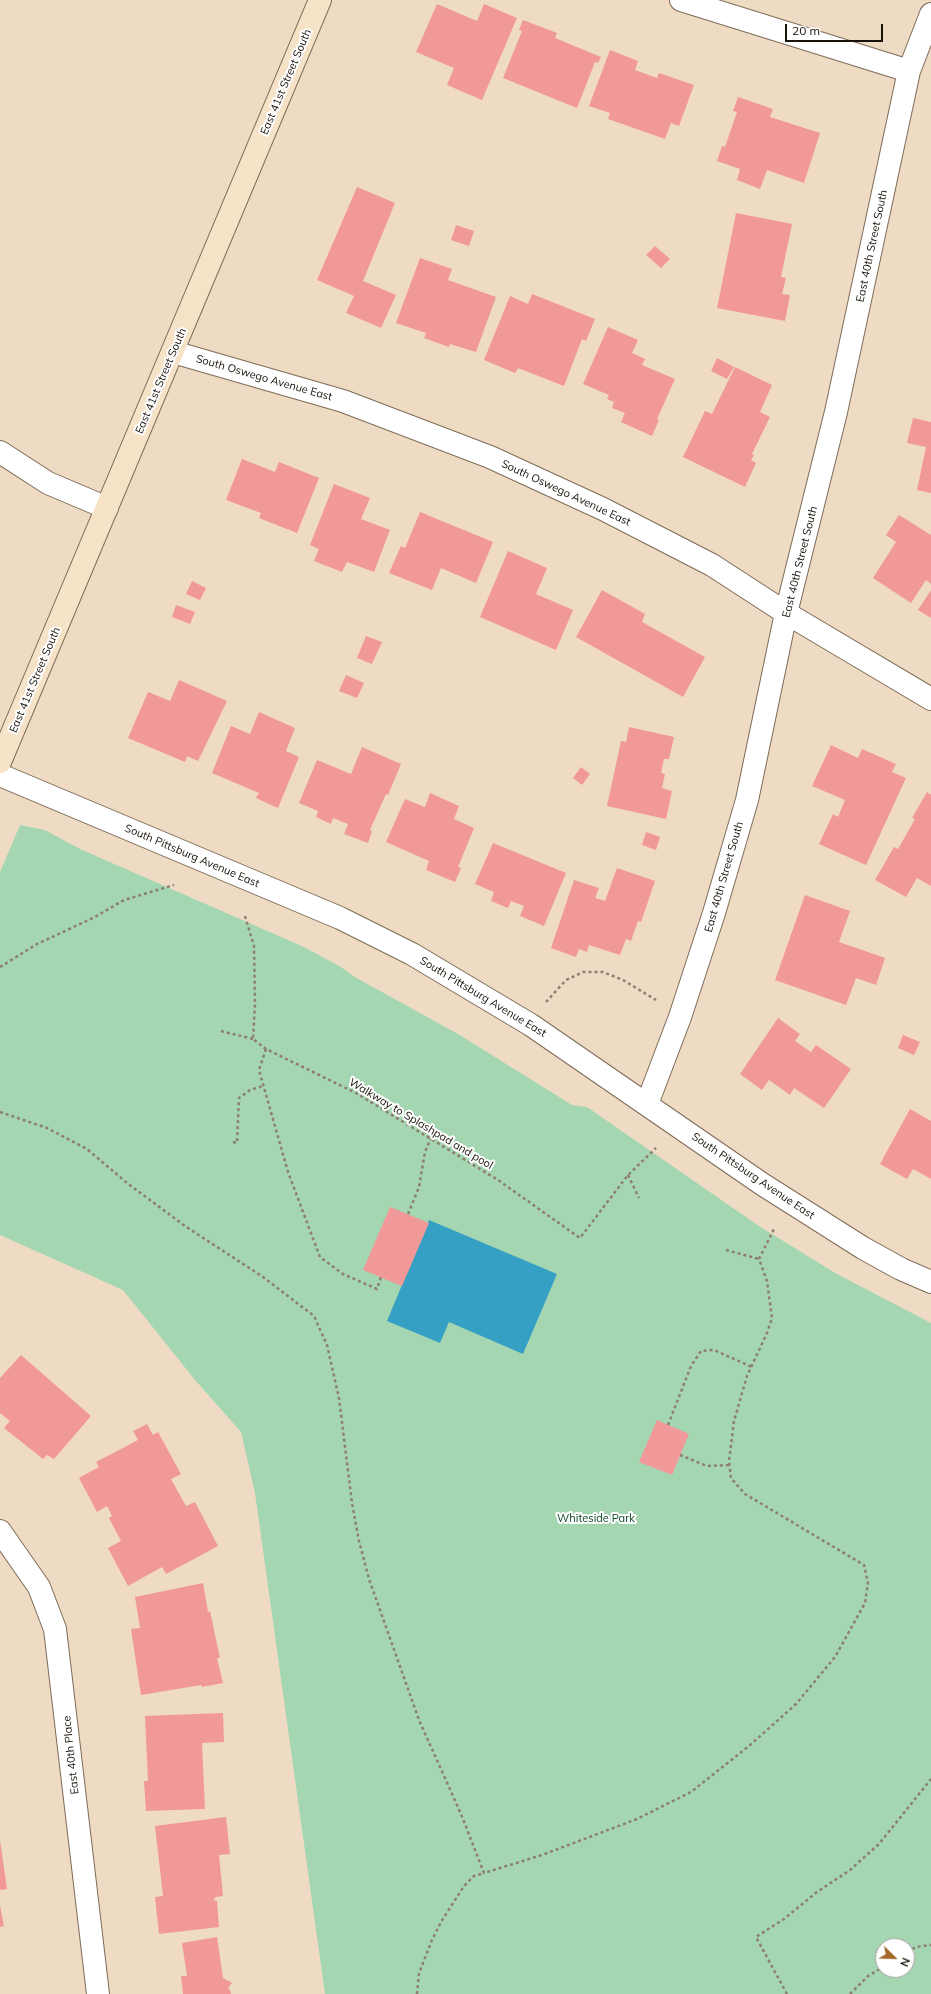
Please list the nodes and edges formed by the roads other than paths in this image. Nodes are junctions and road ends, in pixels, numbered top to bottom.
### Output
1 (320, 0) edge
2 (681, 0) edge
3 (931, 14) edge
4 (910, 71) junction
5 (172, 352) junction
6 (0, 452) edge
7 (107, 508) junction
8 (786, 613) junction
9 (931, 699) edge
10 (0, 762) edge
11 (0, 776) edge
12 (647, 1104) junction
13 (931, 1282) edge
14 (0, 1531) edge
15 (98, 1994) edge

1 - 5 main road, East 41st Street South
2 - 4 street
3 - 4 street, East 40th Street South
4 - 8 street, East 40th Street South
5 - 7 main road, East 41st Street South
5 - 8 street, South Oswego Avenue East
6 - 7 street
7 - 10 main road, East 41st Street South
8 - 9 street, South Oswego Avenue East
8 - 12 street, East 40th Street South
11 - 12 street, South Pittsburg Avenue East
12 - 13 street, South Pittsburg Avenue East
14 - 15 street, East 40th Place

